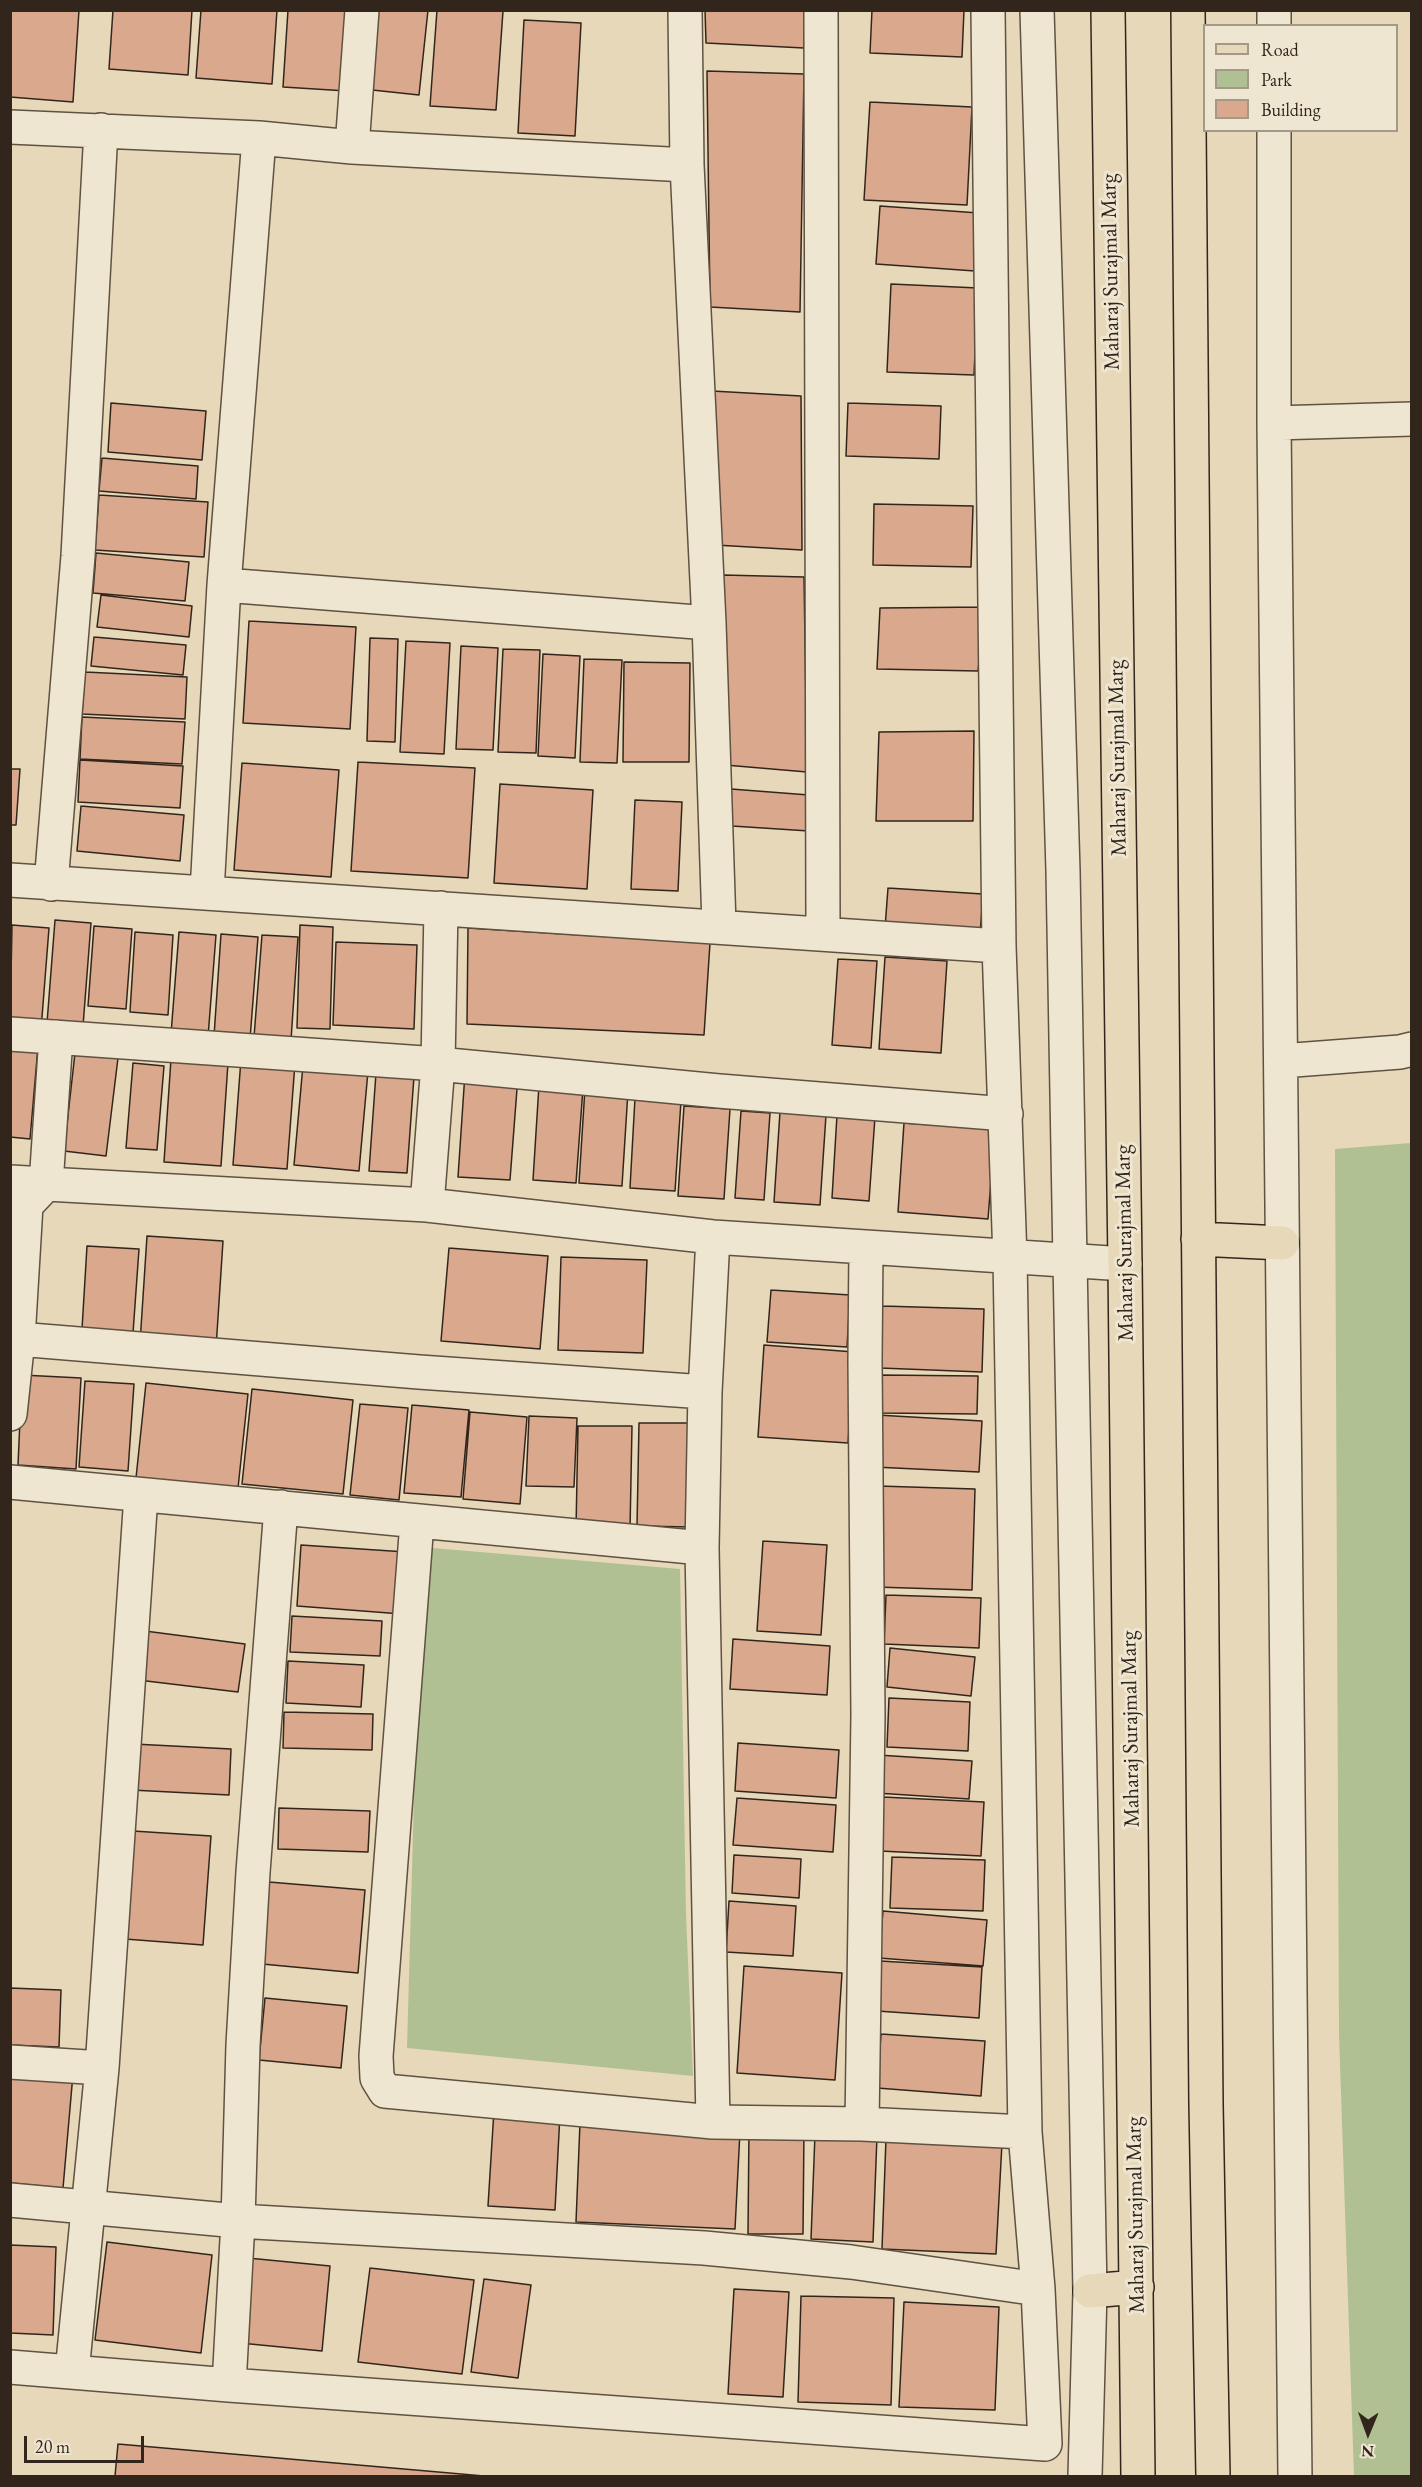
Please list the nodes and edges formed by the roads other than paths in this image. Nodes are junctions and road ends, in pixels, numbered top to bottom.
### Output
1 (362, 10) edge
2 (678, 10) edge
3 (821, 10) edge
4 (988, 10) edge
5 (1037, 10) edge
6 (1108, 10) edge
7 (1188, 10) edge
8 (685, 11) edge
9 (10, 127) edge
10 (101, 130) junction
11 (1274, 132) edge
12 (260, 138) junction
13 (352, 147) junction
14 (687, 165) junction
15 (1412, 419) edge
16 (1274, 423) junction
17 (224, 585) junction
18 (710, 623) junction
19 (10, 880) edge
20 (51, 884) junction
21 (207, 892) junction
22 (441, 908) junction
23 (719, 925) junction
24 (823, 933) junction
25 (999, 946) junction
26 (10, 1034) edge
27 (56, 1037) junction
28 (1412, 1049) edge
29 (1281, 1061) junction
30 (438, 1064) junction
31 (1006, 1114) junction
32 (10, 1182) edge
33 (46, 1184) junction
34 (427, 1205) junction
35 (713, 1237) junction
36 (1198, 1239) junction
37 (1282, 1243) junction
38 (866, 1247) junction
39 (1010, 1258) junction
40 (1070, 1261) junction
41 (1125, 1264) junction
42 (18, 1339) junction
43 (705, 1392) junction
44 (10, 1414) edge
45 (10, 1482) edge
46 (141, 1495) junction
47 (281, 1507) junction
48 (417, 1522) junction
49 (702, 1548) junction
50 (10, 2062) edge
51 (102, 2068) junction
52 (713, 2122) junction
53 (862, 2124) junction
54 (1025, 2132) junction
55 (10, 2200) edge
56 (87, 2205) junction
57 (238, 2221) junction
58 (1137, 2287) junction
59 (1038, 2289) junction
60 (1089, 2291) junction
61 (10, 2367) edge
62 (72, 2372) junction
63 (229, 2385) junction
64 (1085, 2476) edge
65 (1138, 2476) edge
66 (1213, 2476) edge
67 (1295, 2476) edge

1 - 13 street
2 - 8 street
3 - 24 street
4 - 25 street
5 - 40 street
6 - 41 main road, Maharaj Surajmal Marg
7 - 36 main road
8 - 14 street
9 - 10 street
10 - 12 street
10 - 20 street
11 - 16 street
12 - 13 street
12 - 17 street
13 - 14 street
14 - 18 street
15 - 16 street
16 - 29 street
17 - 18 street
17 - 21 street
18 - 23 street
19 - 20 street
20 - 21 street
21 - 22 street
22 - 23 street
22 - 30 street
23 - 24 street
24 - 25 street
25 - 31 street
26 - 27 street
27 - 30 street
27 - 33 street
28 - 29 street
29 - 37 street
30 - 31 street
30 - 34 street
31 - 39 street
32 - 33 street
33 - 34 street
33 - 42 street
34 - 35 street
35 - 38 street
35 - 43 street
36 - 37 main road
36 - 66 main road
37 - 67 street
38 - 39 street
38 - 53 street
39 - 40 street
39 - 54 street
40 - 41 street
40 - 60 street
41 - 58 main road, Maharaj Surajmal Marg
42 - 43 street
42 - 44 street
43 - 49 street
45 - 46 street
46 - 47 street
46 - 51 street
47 - 48 street
47 - 57 street
48 - 49 street
48 - 52 street
49 - 52 street
50 - 51 street
51 - 56 street
52 - 53 street
53 - 54 street
54 - 59 street
55 - 56 street
56 - 57 street
56 - 62 street
57 - 59 street
57 - 63 street
58 - 60 main road
58 - 65 main road, Maharaj Surajmal Marg
59 - 63 street
60 - 64 street
61 - 62 street
62 - 63 street

